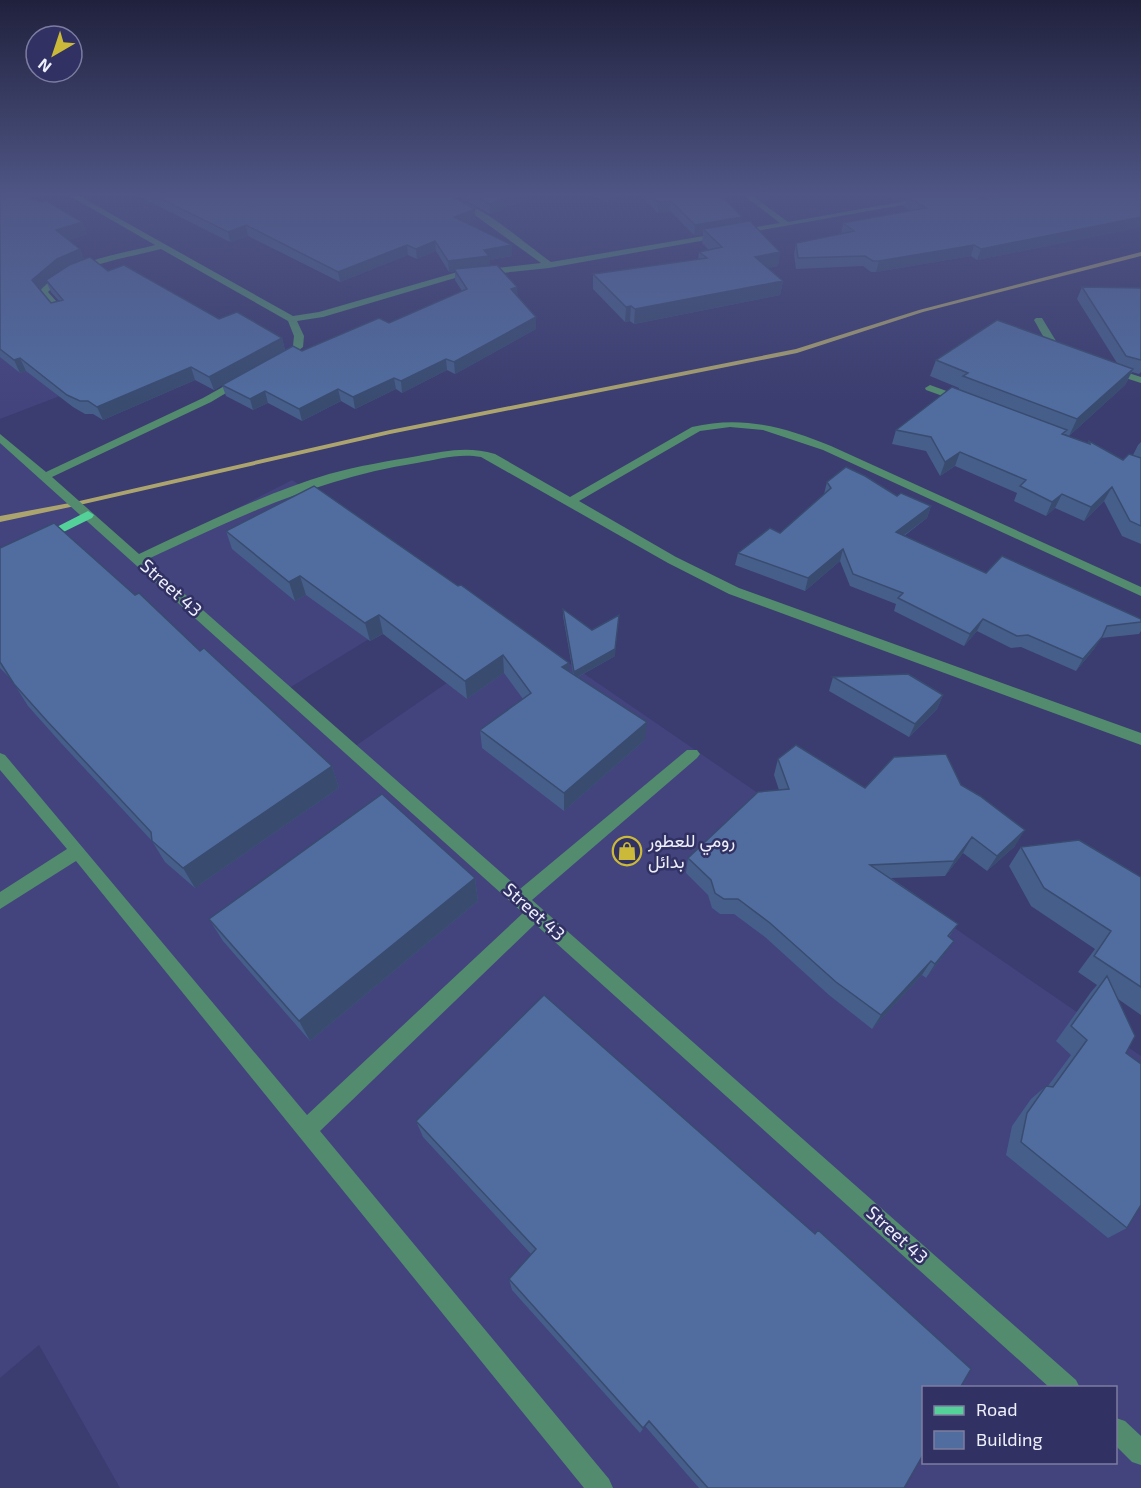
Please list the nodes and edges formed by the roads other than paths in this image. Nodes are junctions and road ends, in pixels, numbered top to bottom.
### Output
1 (93, 265) edge
2 (196, 265) edge
3 (545, 265) edge
4 (61, 312) edge
5 (292, 319) junction
6 (1039, 320) dead end
7 (1075, 356) edge
8 (270, 366) edge
9 (1103, 367) edge
10 (249, 377) edge
11 (1141, 380) edge
12 (930, 388) dead end
13 (974, 405) edge
14 (0, 436) edge
15 (44, 477) junction
16 (569, 502) junction
17 (88, 515) junction
18 (29, 544) edge
19 (138, 559) junction
20 (1141, 592) edge
21 (1141, 739) edge
22 (692, 754) dead end
23 (0, 759) edge
24 (78, 851) junction
25 (520, 899) junction
26 (0, 901) edge
27 (535, 913) junction
28 (307, 1129) junction
29 (1066, 1386) edge
30 (1117, 1431) edge
31 (1141, 1453) edge
32 (600, 1488) edge

1 - 4 street
2 - 5 street
3 - 5 street
5 - 8 street
6 - 7 street
9 - 11 street
10 - 15 street
12 - 13 street
14 - 15 street, Street 43
15 - 17 street, Street 43
16 - 19 street
16 - 20 street
16 - 21 street
17 - 18 main road
17 - 19 street, Street 43
19 - 25 street, Street 43
22 - 25 street
23 - 24 street
24 - 26 street
24 - 28 street
25 - 27 street, Street 43
27 - 28 street
27 - 29 street, Street 43
28 - 32 street
30 - 31 street

